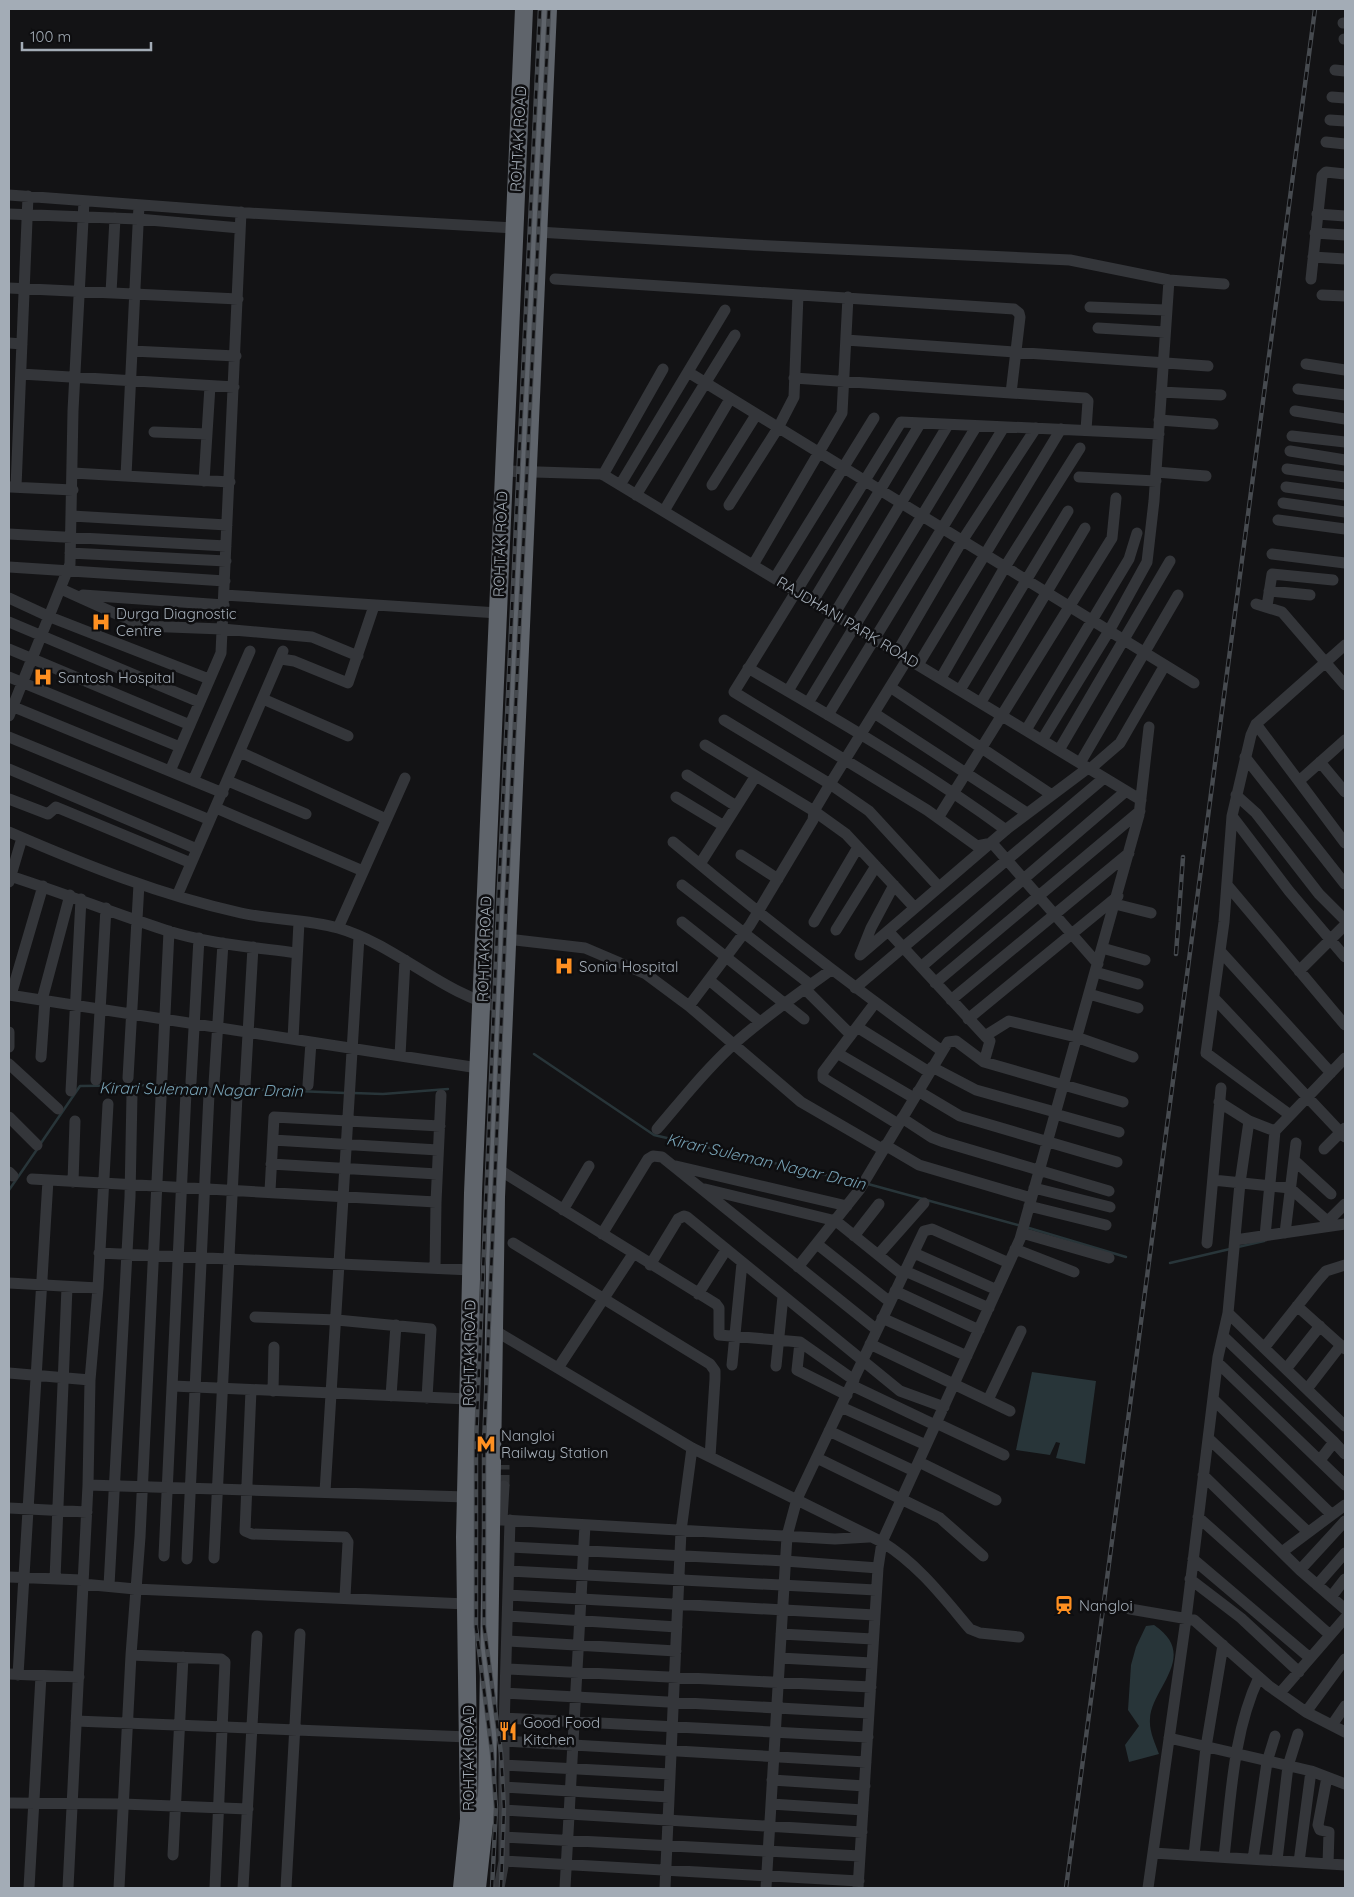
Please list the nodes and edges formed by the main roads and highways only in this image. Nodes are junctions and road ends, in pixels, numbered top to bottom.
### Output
1 (524, 9) edge
2 (548, 9) edge
3 (470, 1313) junction
4 (494, 1322) junction
5 (466, 1886) edge

1 - 3 highway, ROHTAK ROAD
2 - 4 highway, ROHTAK ROAD
3 - 4 highway
3 - 5 highway, ROHTAK ROAD
4 - 5 highway, ROHTAK ROAD

